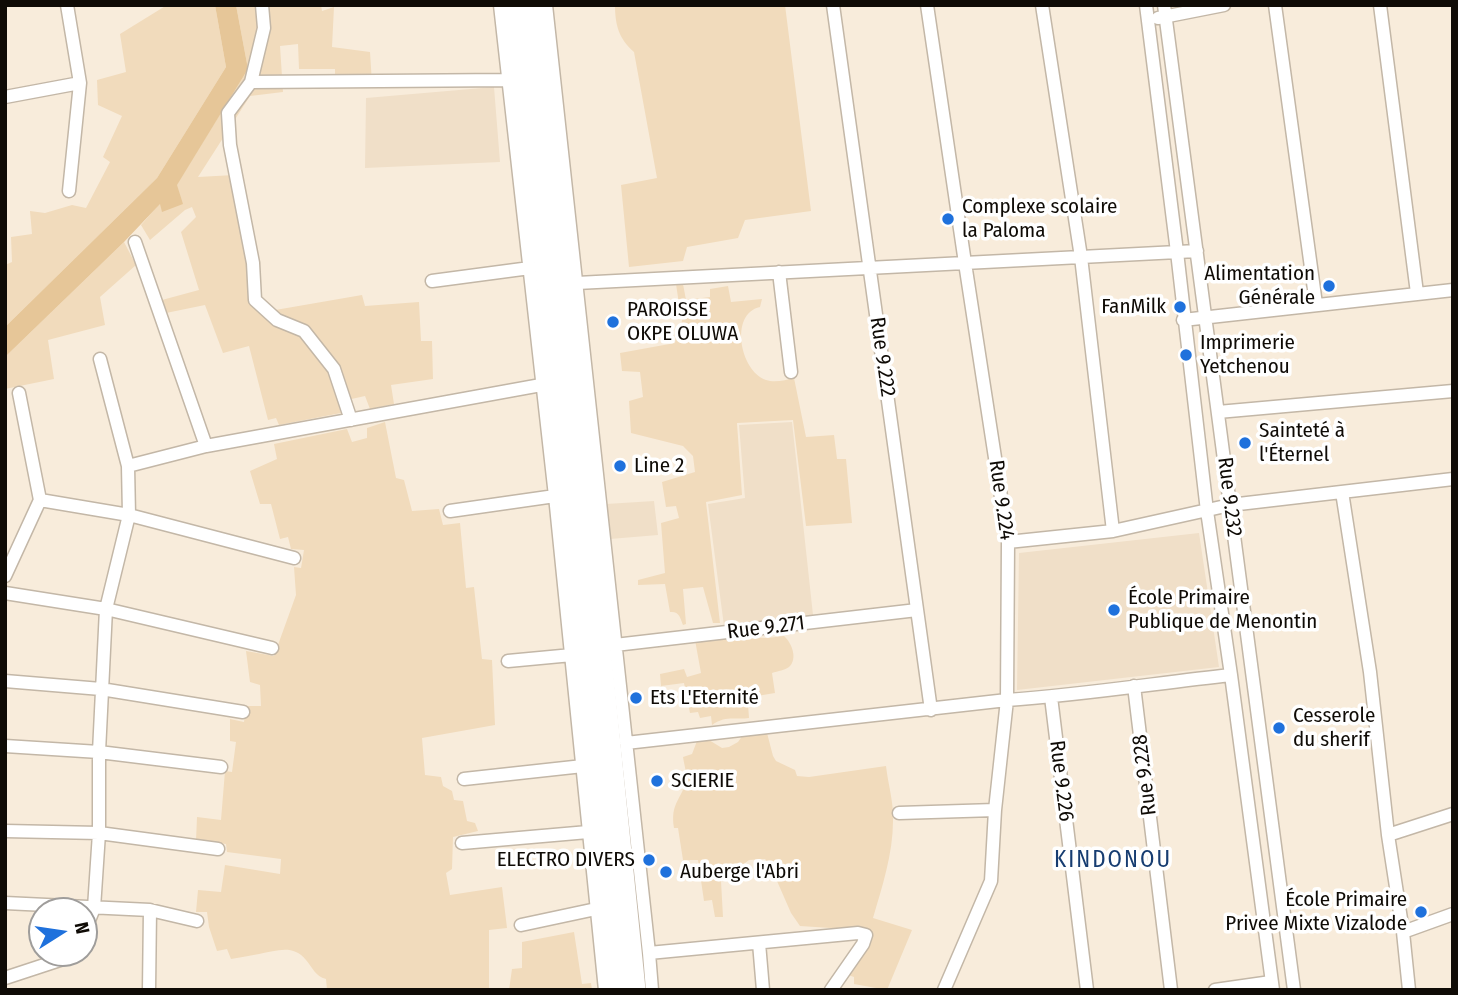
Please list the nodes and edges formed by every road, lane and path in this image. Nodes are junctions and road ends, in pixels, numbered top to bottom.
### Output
1 (67, 5) edge
2 (262, 5) edge
3 (500, 5) edge
4 (514, 5) edge
5 (533, 5) edge
6 (546, 5) edge
7 (833, 5) edge
8 (927, 5) edge
9 (1042, 5) edge
10 (1146, 5) edge
11 (1224, 5) edge
12 (1275, 5) edge
13 (1380, 5) edge
14 (1165, 11) edge
15 (1147, 20) junction
16 (509, 79) junction
17 (251, 82) junction
18 (80, 83) junction
19 (5, 97) edge
20 (69, 191) dead end
21 (135, 242) dead end
22 (1197, 251) junction
23 (1177, 252) junction
24 (1081, 257) junction
25 (965, 263) junction
26 (530, 268) junction
27 (870, 268) junction
28 (779, 272) junction
29 (432, 281) dead end
30 (577, 283) junction
31 (1453, 289) edge
32 (1417, 293) junction
33 (1317, 304) junction
34 (1205, 317) junction
35 (1183, 320) junction
36 (100, 359) dead end
37 (791, 372) dead end
38 (541, 385) junction
39 (1453, 391) edge
40 (19, 393) dead end
41 (1218, 412) junction
42 (351, 420) junction
43 (206, 446) junction
44 (128, 466) junction
45 (1453, 479) edge
46 (1342, 492) junction
47 (555, 496) junction
48 (40, 500) junction
49 (1230, 505) junction
50 (1207, 510) junction
51 (450, 511) dead end
52 (129, 515) junction
53 (1113, 531) junction
54 (1008, 542) junction
55 (293, 558) dead end
56 (5, 576) edge
57 (5, 593) edge
58 (106, 609) junction
59 (917, 610) junction
60 (615, 645) junction
61 (272, 648) dead end
62 (572, 655) junction
63 (508, 661) dead end
64 (1231, 675) junction
65 (5, 681) edge
66 (1134, 686) junction
67 (101, 689) junction
68 (1051, 697) junction
69 (1007, 700) junction
70 (931, 710) junction
71 (243, 712) dead end
72 (625, 743) junction
73 (5, 747) edge
74 (99, 752) junction
75 (583, 766) junction
76 (221, 767) dead end
77 (464, 779) dead end
78 (995, 810) junction
79 (899, 813) dead end
80 (1453, 814) edge
81 (5, 831) edge
82 (588, 832) junction
83 (99, 833) junction
84 (1388, 835) junction
85 (462, 842) dead end
86 (218, 849) dead end
87 (95, 897) edge
88 (5, 903) edge
89 (28, 904) edge
90 (98, 908) edge
91 (596, 909) junction
92 (149, 910) junction
93 (1453, 915) edge
94 (197, 921) dead end
95 (521, 925) dead end
96 (1403, 932) junction
97 (760, 943) junction
98 (649, 953) junction
99 (38, 967) edge
100 (5, 978) edge
101 (1272, 986) edge
102 (149, 990) edge
103 (605, 990) edge
104 (618, 990) edge
105 (636, 990) edge
106 (652, 990) edge
107 (764, 990) edge
108 (831, 990) edge
109 (944, 990) edge
110 (1087, 990) edge
111 (1171, 990) edge
112 (1215, 990) edge
113 (1294, 990) edge
114 (1409, 990) edge

1 - 18 street
2 - 17 street
3 - 16 street
4 - 104 highway
5 - 105 highway
6 - 30 street
7 - 27 street, Rue 9.222
8 - 25 street, Rue 9.224
9 - 24 street
10 - 15 street, Rue 9.232
11 - 14 street
12 - 33 street
13 - 32 street
14 - 15 street
14 - 22 street, Rue 9.232
15 - 23 street, Rue 9.232
16 - 17 street
16 - 26 street
17 - 42 street
18 - 19 street
18 - 20 street
21 - 43 street
22 - 23 street
22 - 34 street, Rue 9.232
23 - 24 street
23 - 35 street, Rue 9.232
24 - 25 street
24 - 53 street
25 - 27 street
25 - 54 street, Rue 9.224
26 - 29 street
26 - 38 street
27 - 28 street
27 - 59 street, Rue 9.222
28 - 30 street
28 - 37 street
30 - 60 street
31 - 32 street
32 - 33 street
33 - 34 street
34 - 35 street
34 - 41 street, Rue 9.232
35 - 50 street, Rue 9.232
36 - 44 street
38 - 42 street
38 - 47 street
39 - 41 street
40 - 48 street
41 - 49 street, Rue 9.232
42 - 43 street
43 - 44 street
44 - 52 street
45 - 46 street
46 - 49 street
46 - 84 street
47 - 51 street
47 - 62 street
48 - 52 street
48 - 56 street
49 - 50 street
49 - 113 street, Rue 9.232
50 - 53 street
50 - 64 street, Rue 9.232
52 - 55 street
52 - 58 street
53 - 54 street
54 - 69 street, Rue 9.224
57 - 58 street
58 - 61 street
58 - 67 street
59 - 60 street, Rue 9.271
59 - 70 street, Rue 9.222
60 - 72 street
62 - 63 street
62 - 75 street
64 - 66 street
64 - 101 street, Rue 9.232
65 - 67 street
66 - 68 street
66 - 111 street, Rue 9.228
67 - 71 street
67 - 74 street
68 - 69 street
68 - 110 street, Rue 9.226
69 - 70 street
69 - 78 street, Rue 9.224
70 - 72 street
72 - 98 street
73 - 74 street
74 - 76 street
74 - 83 street
75 - 77 street
75 - 82 street
78 - 79 street
78 - 109 street, Rue 9.224
80 - 84 street
81 - 83 street
82 - 85 street
82 - 91 street
83 - 86 street
83 - 87 street
84 - 96 street
88 - 89 street
90 - 92 street
91 - 95 street
91 - 103 street
92 - 94 street
92 - 102 street
93 - 96 street
96 - 114 street
97 - 98 street
97 - 107 street
97 - 108 street
98 - 106 street
99 - 100 street
101 - 112 street

